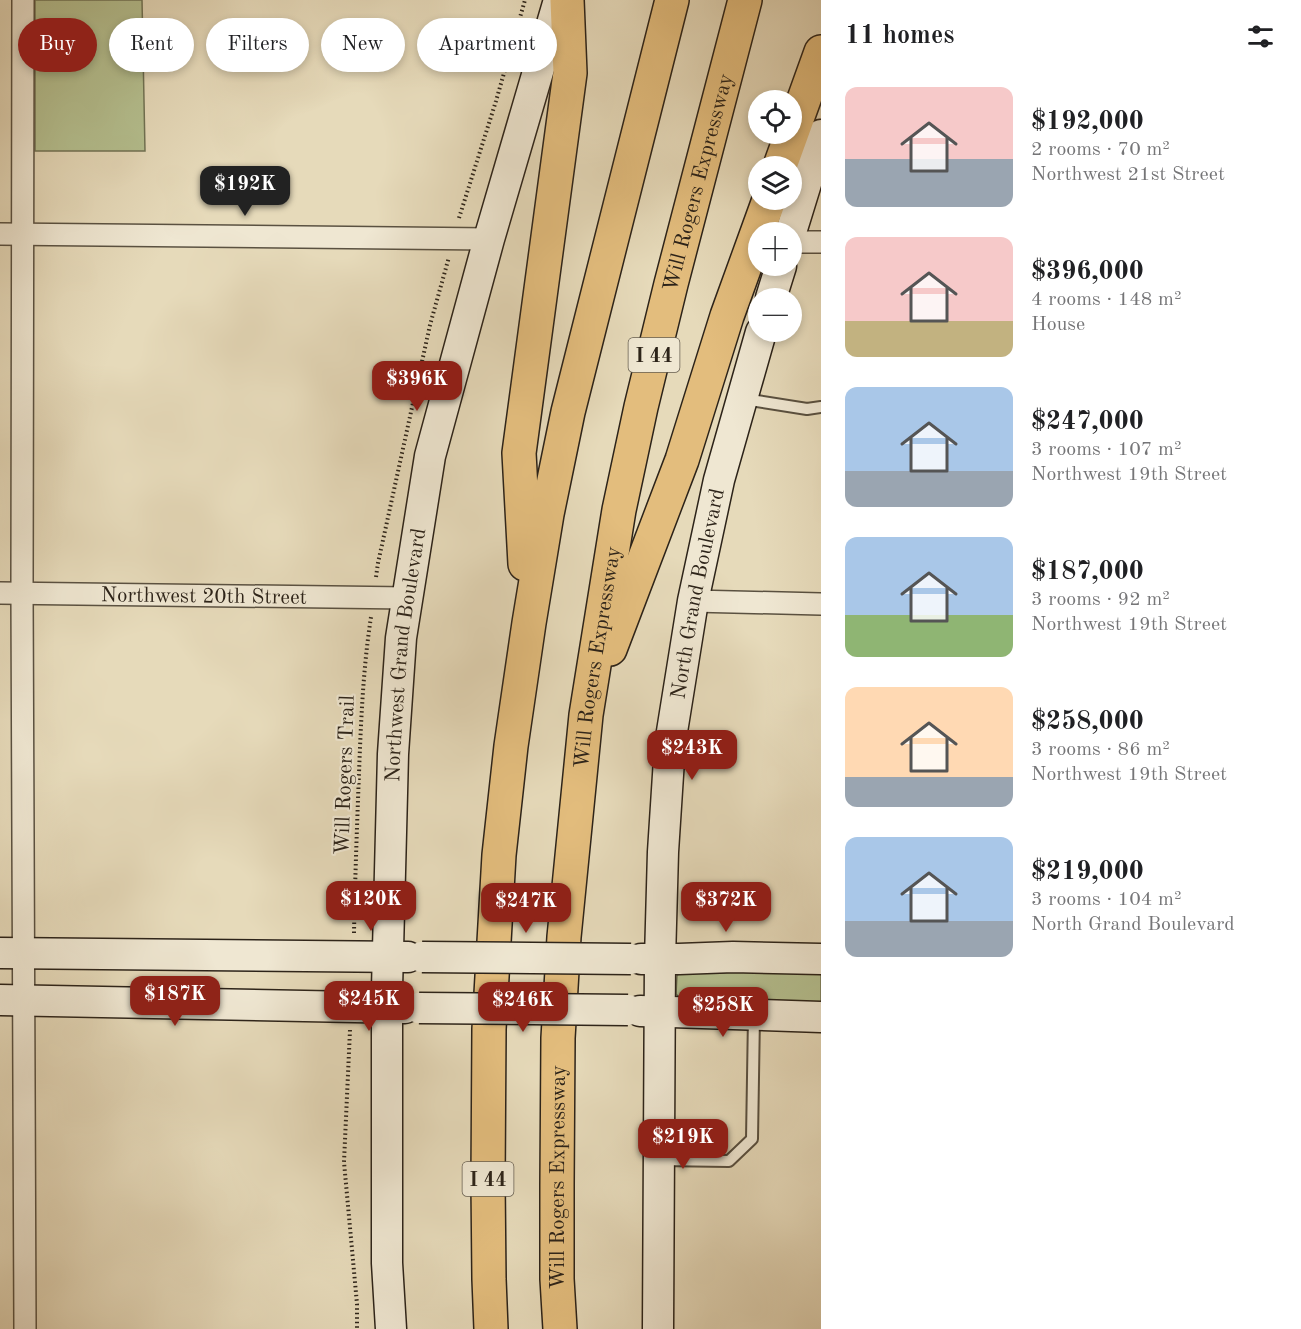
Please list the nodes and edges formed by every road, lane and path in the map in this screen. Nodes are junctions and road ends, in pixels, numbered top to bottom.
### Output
1 (23, 0) edge
2 (525, 0) edge
3 (559, 0) edge
4 (567, 0) edge
5 (672, 0) edge
6 (745, 0) edge
7 (821, 52) edge
8 (821, 135) edge
9 (784, 156) edge
10 (462, 210) dead end
11 (765, 210) edge
12 (794, 222) edge
13 (0, 234) edge
14 (22, 234) junction
15 (489, 239) junction
16 (802, 242) edge
17 (821, 242) edge
18 (446, 265) dead end
19 (757, 342) edge
20 (741, 399) junction
21 (821, 407) edge
22 (378, 563) dead end
23 (0, 593) edge
24 (22, 593) junction
25 (408, 598) junction
26 (693, 601) junction
27 (821, 604) edge
28 (371, 622) dead end
29 (529, 623) junction
30 (586, 715) junction
31 (354, 930) dead end
32 (12, 953) edge
33 (387, 957) junction
34 (821, 958) edge
35 (660, 959) junction
36 (12, 1000) edge
37 (387, 1008) junction
38 (660, 1011) junction
39 (754, 1015) junction
40 (821, 1017) edge
41 (350, 1038) dead end
42 (659, 1160) junction
43 (25, 1329) edge
44 (357, 1329) edge
45 (391, 1329) edge
46 (491, 1329) edge
47 (560, 1329) edge
48 (658, 1329) edge

1 - 14 street
2 - 10 path
3 - 15 main road, Northwest Grand Boulevard
4 - 29 highway
5 - 29 highway, I 44
6 - 30 highway, Will Rogers Expressway / I 44
7 - 9 highway
8 - 12 main road
11 - 30 highway
13 - 14 street
14 - 15 street
14 - 24 street
15 - 25 main road, Northwest Grand Boulevard
16 - 17 street
18 - 22 path
19 - 20 main road, North Grand Boulevard
20 - 21 lane
20 - 26 main road, North Grand Boulevard
23 - 24 street, Northwest 20th Street
24 - 25 street, Northwest 20th Street
24 - 32 street
25 - 33 main road, Northwest Grand Boulevard
26 - 27 street
26 - 35 main road, North Grand Boulevard
28 - 31 path, Will Rogers Trail
29 - 46 highway, I 44
30 - 47 highway, Will Rogers Expressway / I 44
32 - 33 main road
32 - 36 street
33 - 35 main road, bridge
33 - 37 main road, Northwest Grand Boulevard
34 - 35 main road
35 - 38 main road, North Grand Boulevard
36 - 37 main road
36 - 43 street
37 - 38 main road, bridge
37 - 45 main road, Northwest Grand Boulevard
38 - 39 main road
38 - 42 main road, North Grand Boulevard
39 - 40 main road
39 - 42 lane
41 - 44 path
42 - 48 main road, North Grand Boulevard

